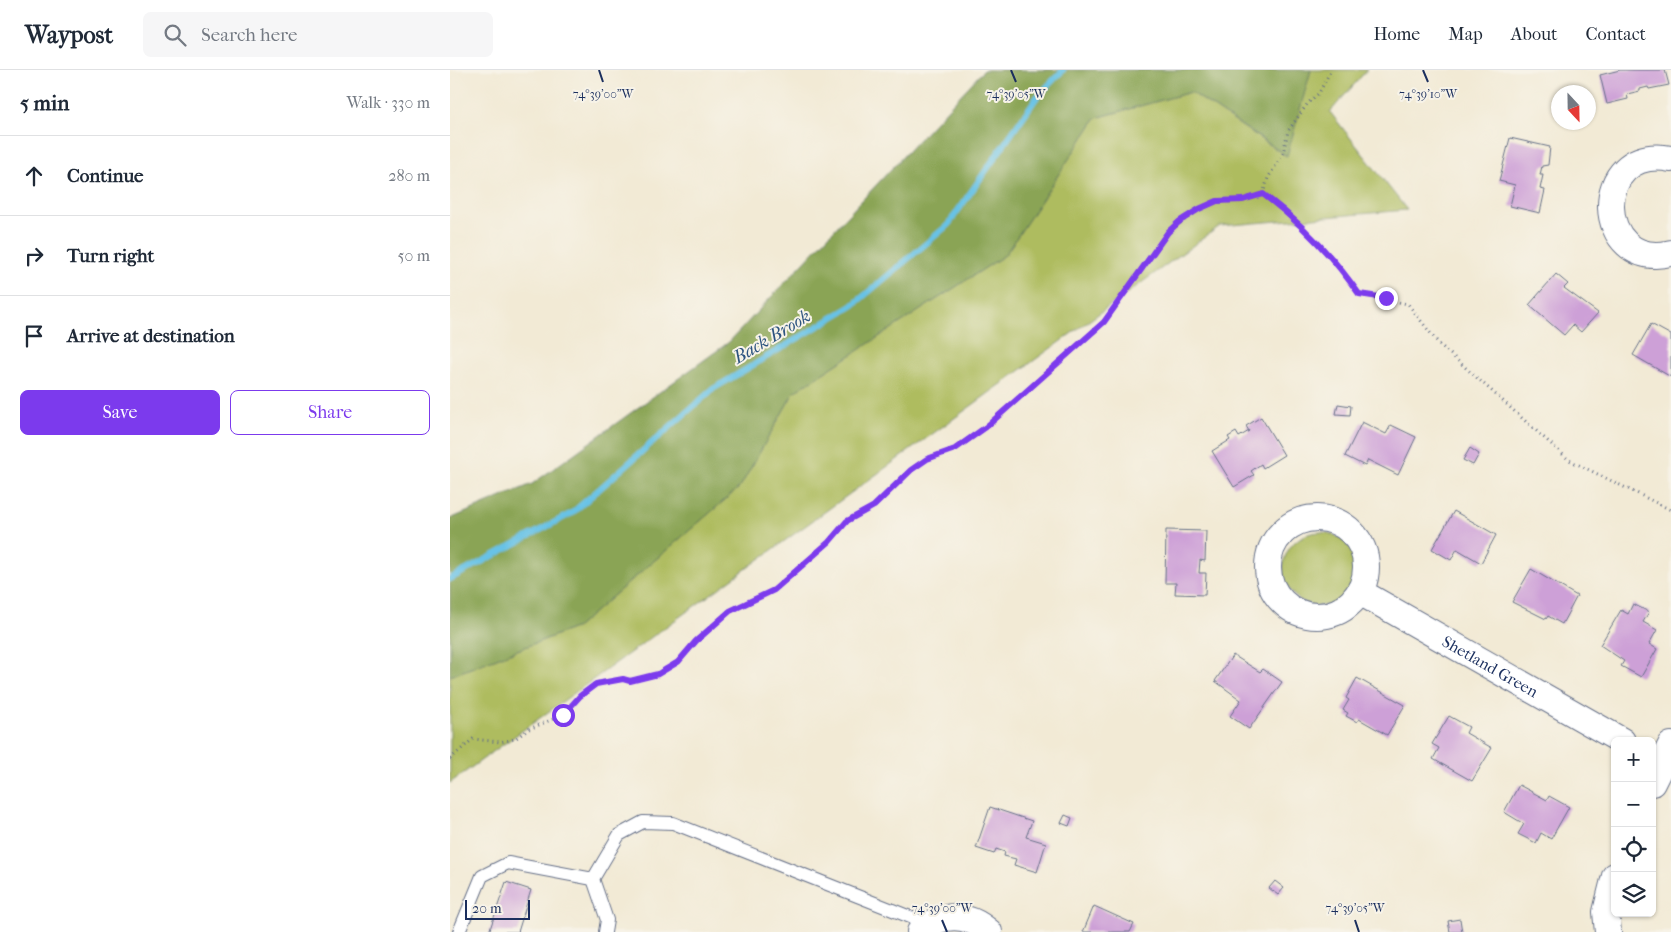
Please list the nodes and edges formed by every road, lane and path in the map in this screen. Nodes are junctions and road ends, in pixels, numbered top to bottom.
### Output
1 (1331, 70) edge
2 (1671, 159) edge
3 (1263, 194) junction
4 (1671, 253) edge
5 (1671, 510) edge
6 (1360, 592) dead end
7 (1615, 737) edge
8 (450, 759) edge
9 (593, 879) junction
10 (1611, 892) edge
11 (924, 928) edge
12 (459, 932) edge
13 (605, 932) edge
14 (989, 932) edge
15 (1608, 932) edge

1 - 3 path
2 - 4 street
3 - 5 path
3 - 8 path
6 - 7 street, Shetland Green
9 - 11 lane
9 - 12 lane
9 - 13 lane
10 - 15 street
11 - 14 street

